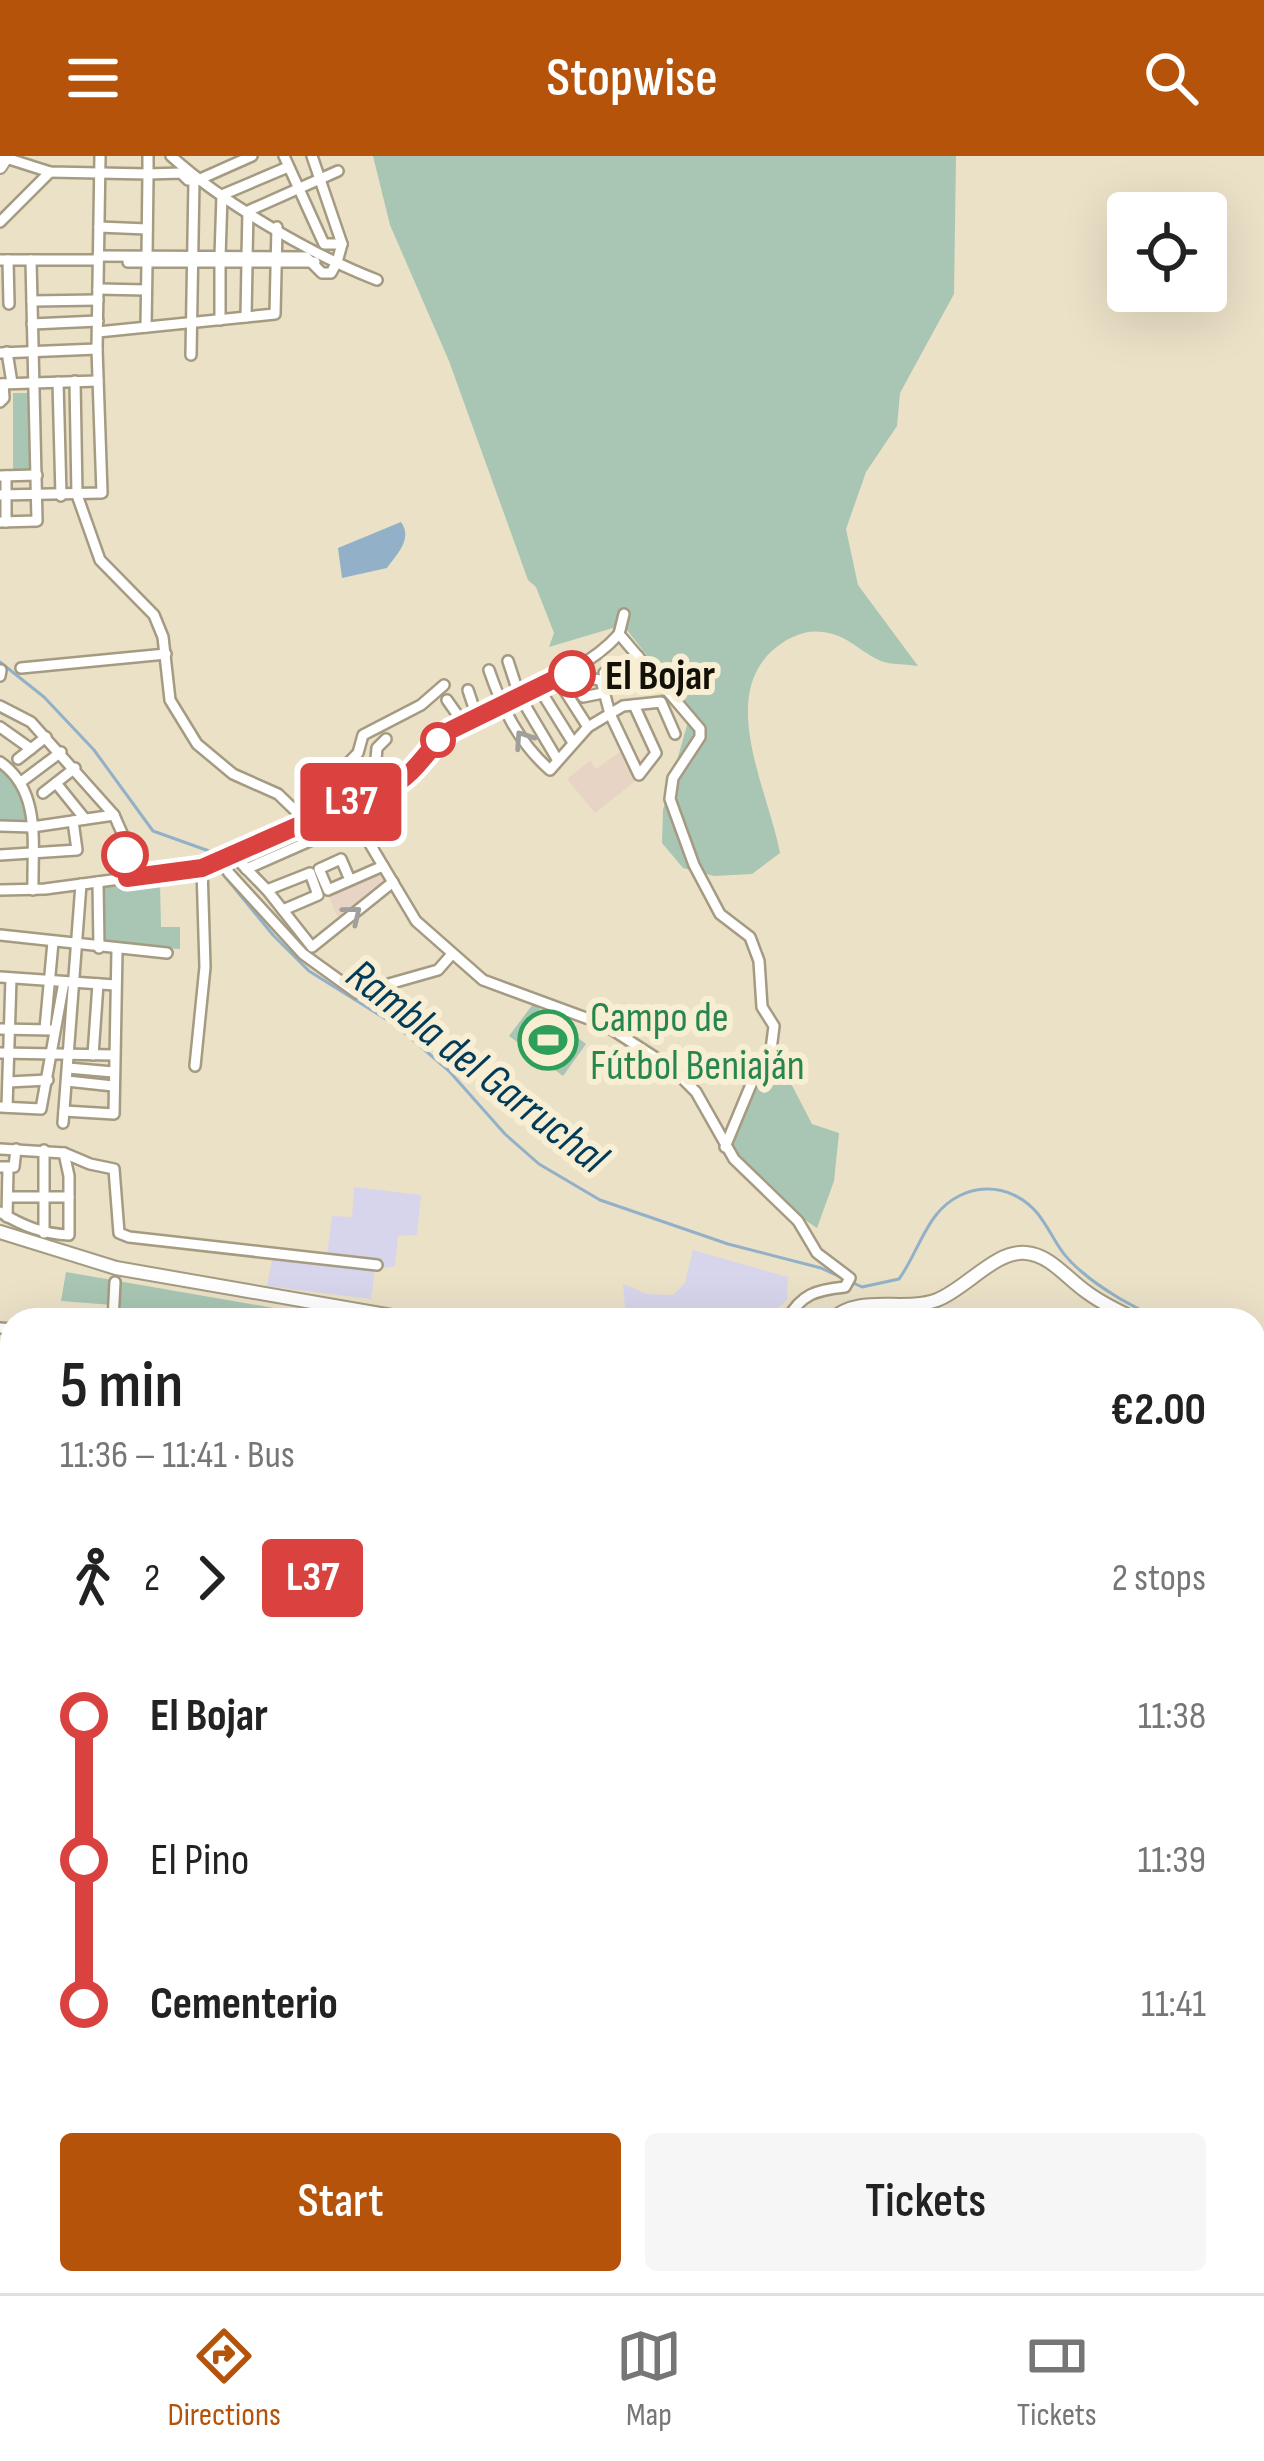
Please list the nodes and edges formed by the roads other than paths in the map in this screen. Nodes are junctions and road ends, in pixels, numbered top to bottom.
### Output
1 (100, 156) edge
2 (148, 156) edge
3 (194, 156) edge
4 (252, 156) edge
5 (312, 156) edge
6 (4, 160) edge
7 (175, 160) edge
8 (286, 161) edge
9 (338, 171) dead end
10 (50, 172) junction
11 (99, 173) junction
12 (148, 174) junction
13 (196, 180) junction
14 (320, 180) junction
15 (299, 190) junction
16 (222, 195) junction
17 (248, 211) junction
18 (0, 222) edge
19 (99, 226) junction
20 (277, 227) junction
21 (148, 229) junction
22 (342, 244) junction
23 (98, 259) junction
24 (147, 259) junction
25 (4, 260) edge
26 (31, 260) junction
27 (194, 260) junction
28 (220, 260) junction
29 (247, 260) junction
30 (275, 260) junction
31 (337, 262) junction
32 (377, 280) dead end
33 (146, 290) junction
34 (98, 295) junction
35 (32, 301) junction
36 (10, 304) dead end
37 (246, 317) junction
38 (220, 320) junction
39 (193, 322) junction
40 (32, 324) junction
41 (98, 327) junction
42 (146, 327) junction
43 (98, 349) junction
44 (33, 351) junction
45 (4, 353) edge
46 (191, 355) dead end
47 (75, 381) junction
48 (98, 381) junction
49 (34, 382) junction
50 (58, 382) junction
51 (5, 384) edge
52 (0, 402) edge
53 (37, 475) junction
54 (3, 476) edge
55 (38, 495) junction
56 (77, 495) junction
57 (3, 496) edge
58 (61, 496) junction
59 (3, 522) edge
60 (625, 614) dead end
61 (620, 634) junction
62 (166, 654) junction
63 (596, 656) junction
64 (638, 656) junction
65 (508, 661) dead end
66 (21, 668) dead end
67 (489, 670) dead end
68 (571, 674) junction
69 (556, 677) junction
70 (607, 679) junction
71 (444, 685) dead end
72 (537, 685) junction
73 (468, 691) dead end
74 (603, 693) junction
75 (519, 695) junction
76 (448, 700) dead end
77 (501, 705) junction
78 (0, 706) edge
79 (634, 706) junction
80 (610, 714) junction
81 (477, 717) junction
82 (464, 724) junction
83 (0, 727) edge
84 (588, 727) junction
85 (675, 734) dead end
86 (46, 737) junction
87 (386, 739) dead end
88 (572, 741) junction
89 (32, 748) junction
90 (61, 752) junction
91 (18, 759) dead end
92 (557, 759) junction
93 (0, 762) edge
94 (75, 768) junction
95 (21, 782) junction
96 (56, 783) junction
97 (43, 793) dead end
98 (365, 797) junction
99 (328, 811) junction
100 (114, 815) junction
101 (79, 820) junction
102 (306, 821) junction
103 (353, 822) junction
104 (55, 824) junction
105 (5, 826) edge
106 (32, 827) junction
107 (275, 835) junction
108 (286, 851) junction
109 (58, 852) junction
110 (32, 854) junction
111 (4, 855) edge
112 (227, 857) junction
113 (206, 866) junction
114 (383, 866) junction
115 (246, 869) junction
116 (314, 871) junction
117 (127, 878) junction
118 (350, 880) junction
119 (98, 882) junction
120 (393, 882) junction
121 (81, 884) junction
122 (0, 890) edge
123 (33, 890) junction
124 (267, 890) junction
125 (323, 892) junction
126 (283, 910) junction
127 (0, 935) edge
128 (53, 942) junction
129 (76, 945) junction
130 (99, 948) junction
131 (117, 950) junction
132 (167, 953) dead end
133 (452, 954) junction
134 (6, 978) edge
135 (49, 981) junction
136 (69, 982) junction
137 (98, 984) junction
138 (116, 985) junction
139 (4, 1029) edge
140 (51, 1030) junction
141 (4, 1053) edge
142 (52, 1053) junction
143 (70, 1055) junction
144 (93, 1055) junction
145 (114, 1055) junction
146 (195, 1066) dead end
147 (68, 1068) junction
148 (113, 1072) junction
149 (48, 1080) junction
150 (8, 1082) junction
151 (67, 1082) junction
152 (112, 1086) junction
153 (3, 1107) edge
154 (725, 1147) junction
155 (0, 1149) edge
156 (16, 1149) junction
157 (44, 1150) junction
158 (64, 1153) junction
159 (4, 1168) edge
160 (8, 1197) junction
161 (45, 1197) junction
162 (69, 1197) junction
163 (4, 1214) edge
164 (44, 1232) junction
165 (0, 1236) edge
166 (377, 1265) dead end
167 (115, 1282) dead end
168 (114, 1308) edge
169 (332, 1308) edge
170 (794, 1308) edge
171 (847, 1308) edge
172 (1115, 1308) edge

1 - 11 street
2 - 12 street
3 - 7 street
4 - 13 street
5 - 14 street
6 - 10 street
7 - 13 street
8 - 15 street
8 - 16 street
9 - 14 street
10 - 11 street
10 - 18 street
11 - 12 street
11 - 19 street
12 - 13 street
12 - 21 street
13 - 16 street
13 - 27 street
14 - 15 street
14 - 22 street
15 - 17 street
15 - 22 street
16 - 17 street
16 - 28 street
17 - 20 street
17 - 29 street
19 - 21 street
19 - 23 street
20 - 30 street
20 - 31 street
21 - 24 street
22 - 31 street
23 - 24 street
23 - 26 street
23 - 34 street
24 - 27 street
24 - 33 street
25 - 26 street
25 - 36 street
26 - 35 street
27 - 28 street
27 - 39 street
28 - 29 street
28 - 38 street
29 - 30 street
29 - 37 street
30 - 31 street
30 - 37 street
31 - 32 street
33 - 34 street
33 - 42 street
34 - 35 street
34 - 41 street
35 - 40 street
37 - 38 street
38 - 39 street
39 - 42 street
39 - 46 street
40 - 41 street
40 - 44 street
41 - 42 street
41 - 43 street
43 - 44 street
43 - 48 street
44 - 45 street
44 - 49 street
45 - 51 street
47 - 48 street
47 - 50 street
47 - 56 street
48 - 56 street
49 - 50 street
49 - 51 street
49 - 53 street
50 - 58 street
51 - 52 street
53 - 54 street
53 - 55 street
54 - 57 street
55 - 57 street
55 - 58 street
55 - 59 street
56 - 58 street
56 - 62 street
57 - 59 street
60 - 61 street
61 - 63 street
61 - 64 street
62 - 66 street
62 - 102 street
63 - 68 street
63 - 70 street
64 - 70 street
64 - 154 street
65 - 75 street
67 - 77 street
68 - 69 street
68 - 70 street
68 - 74 street
69 - 72 street
69 - 84 street
70 - 74 street
71 - 99 street
72 - 75 street
72 - 88 street
73 - 81 street
74 - 80 street
75 - 77 street
75 - 92 street
76 - 82 street
77 - 81 street
92 -> 77 street
78 - 86 street
79 - 80 street
79 - 80 street
79 - 85 street
80 - 84 street
81 - 82 street
82 - 98 street
83 - 89 street
84 - 88 street
86 - 89 street
86 - 90 street
87 - 98 street
88 - 92 street
89 - 91 street
90 - 94 street
90 - 95 street
93 - 95 street
94 - 96 street
94 - 100 street
95 - 106 street
96 - 97 street
96 - 101 street
98 - 99 street
99 - 102 street
99 - 103 street
100 - 101 street
100 - 117 street
101 - 104 street
101 - 109 street
102 - 107 street
103 - 108 street
103 - 114 street
104 - 106 street
104 - 109 street
105 - 106 street
105 - 111 street
106 - 110 street
107 - 108 street
107 - 112 street
108 - 115 street
109 - 110 street
110 - 111 street
110 - 123 street
112 - 113 street
112 - 115 street
112 - 133 street
113 - 117 street
113 - 146 street
114 - 118 street
114 - 120 street
115 - 124 street
116 - 118 street
116 - 124 street
116 - 125 street
117 - 119 street
118 - 125 street
119 - 121 street
119 - 130 street
126 -> 120 street
120 - 133 street
121 - 123 street
121 - 129 street
122 - 123 street
124 - 126 street
125 - 126 street
127 - 128 street
128 - 129 street
128 - 135 street
129 - 130 street
129 - 136 street
130 - 131 street
131 - 132 street
131 - 138 street
133 - 154 street
134 - 135 street
134 - 139 street
135 - 136 street
135 - 140 street
136 - 137 street
136 - 140 street
136 - 143 street
137 - 138 street
137 - 144 street
138 - 145 street
139 - 140 street
139 - 141 street
140 - 142 street
141 - 142 street
141 - 150 street
142 - 143 street
142 - 149 street
143 - 144 street
143 - 147 street
144 - 145 street
145 - 148 street
147 - 148 street
147 - 151 street
148 - 152 street
149 - 150 street
149 - 153 street
150 - 153 street
151 - 152 street
151 - 152 street
154 - 170 street
155 - 156 street
156 - 157 street
156 - 159 street
157 - 158 street
157 - 161 street
158 - 162 street
158 - 166 street
159 - 160 street
160 - 161 street
160 - 163 street
161 - 162 street
161 - 164 street
162 - 164 street
163 - 164 street
165 - 169 main road
167 - 168 street
171 - 172 main road

